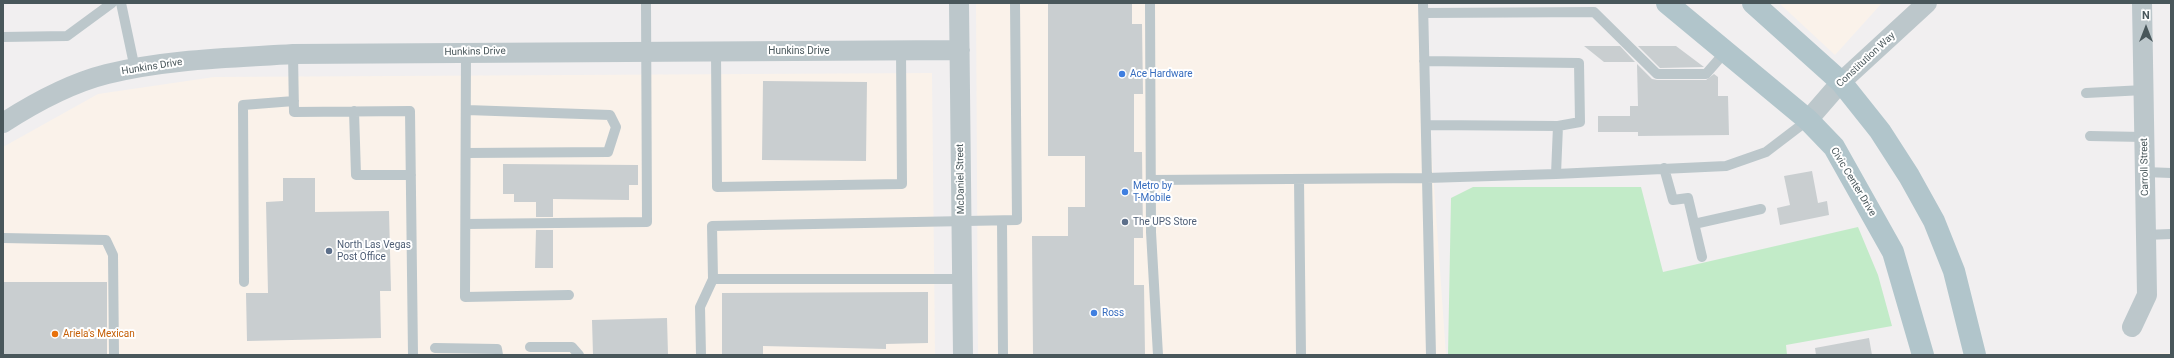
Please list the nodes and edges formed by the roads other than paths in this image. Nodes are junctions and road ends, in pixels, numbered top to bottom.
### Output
1 (113, 3) edge
2 (646, 3) edge
3 (959, 3) edge
4 (1015, 3) edge
5 (1150, 3) edge
6 (1667, 3) edge
7 (1753, 3) edge
8 (1927, 3) edge
9 (2142, 3) edge
10 (122, 8) edge
11 (1423, 8) edge
12 (3, 37) edge
13 (960, 50) junction
14 (646, 51) junction
15 (900, 51) junction
16 (1726, 51) junction
17 (466, 52) junction
18 (716, 52) junction
19 (293, 54) junction
20 (1424, 61) junction
21 (135, 69) junction
22 (1841, 82) junction
23 (2144, 90) junction
24 (2086, 93) dead end
25 (294, 101) junction
26 (467, 110) junction
27 (354, 111) junction
28 (1808, 120) junction
29 (3, 123) edge
30 (1426, 125) junction
31 (1558, 126) junction
32 (2090, 136) dead end
33 (2144, 137) junction
34 (467, 153) junction
35 (1664, 168) junction
36 (2145, 172) junction
37 (2171, 173) edge
38 (1556, 174) junction
39 (411, 175) junction
40 (1427, 178) junction
41 (1299, 179) junction
42 (1151, 180) junction
43 (1761, 209) dead end
44 (1002, 221) junction
45 (962, 222) junction
46 (466, 224) junction
47 (1694, 224) junction
48 (2171, 234) edge
49 (2145, 235) junction
50 (3, 238) edge
51 (1702, 257) dead end
52 (713, 279) junction
53 (962, 279) junction
54 (244, 282) dead end
55 (569, 295) dead end
56 (2132, 327) dead end
57 (530, 347) dead end
58 (435, 348) dead end
59 (114, 355) edge
60 (413, 355) edge
61 (498, 355) edge
62 (579, 355) edge
63 (701, 355) edge
64 (963, 355) edge
65 (1003, 355) edge
66 (1158, 355) edge
67 (1301, 355) edge
68 (1431, 355) edge
69 (1923, 355) edge
70 (1975, 355) edge

1 - 10 lane
1 - 12 lane
2 - 14 lane
3 - 13 street, McDaniel Street
4 - 44 lane
5 - 42 lane
6 - 16 main road, Civic Center Drive
7 - 22 main road
8 - 22 street, Constitution Way
9 - 23 street, Carroll Street
10 - 21 lane
11 - 16 lane
11 - 20 lane
13 - 15 street, Hunkins Drive
13 - 45 street, McDaniel Street
14 - 17 street, Hunkins Drive
14 - 18 street, Hunkins Drive
14 - 46 lane
15 - 18 street, Hunkins Drive
15 - 18 lane
16 - 28 main road, Civic Center Drive
17 - 19 street, Hunkins Drive
17 - 26 lane
19 - 21 street, Hunkins Drive
19 - 25 lane
20 - 30 lane
20 - 31 lane
21 - 29 street, Hunkins Drive
22 - 28 street, Constitution Way
22 - 70 main road
23 - 24 lane
23 - 33 street, Carroll Street
25 - 27 lane
25 - 54 lane
26 - 34 lane
26 - 34 lane
27 - 39 lane
27 - 39 lane
28 - 35 lane
28 - 69 main road, Civic Center Drive
30 - 31 lane
30 - 40 lane
31 - 38 lane
32 - 33 lane
33 - 36 street, Carroll Street
34 - 46 lane
35 - 38 lane
35 - 47 lane
36 - 37 lane
36 - 49 street, Carroll Street
38 - 40 lane
39 - 60 lane
40 - 41 lane
40 - 68 lane
41 - 42 lane
41 - 67 lane
42 - 66 lane
43 - 47 lane
44 - 45 lane
44 - 65 lane
45 - 52 lane
45 - 53 street, McDaniel Street
46 - 55 lane
47 - 51 lane
48 - 49 lane
49 - 56 street, Carroll Street
50 - 59 lane
52 - 53 lane
52 - 63 lane
53 - 64 street, McDaniel Street
57 - 62 lane
58 - 61 lane

